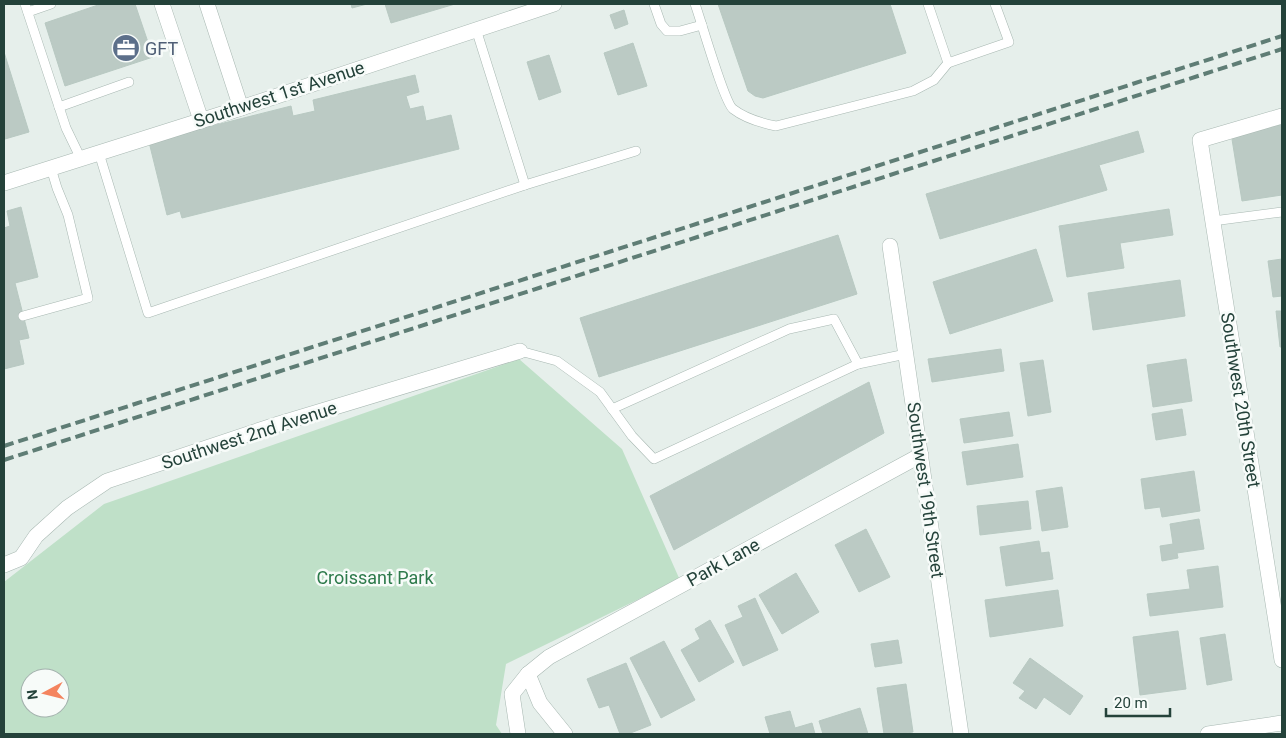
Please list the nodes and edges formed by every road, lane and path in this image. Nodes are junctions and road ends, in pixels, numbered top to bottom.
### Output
1 (51, 4) edge
2 (162, 4) edge
3 (207, 4) edge
4 (554, 4) edge
5 (654, 4) edge
6 (695, 4) edge
7 (928, 4) edge
8 (996, 4) edge
9 (26, 8) edge
10 (702, 25) junction
11 (476, 29) junction
12 (948, 63) junction
13 (129, 82) dead end
14 (59, 107) junction
15 (240, 108) junction
16 (1282, 116) edge
17 (201, 120) junction
18 (636, 151) dead end
19 (99, 153) junction
20 (81, 159) junction
21 (51, 168) junction
22 (4, 184) edge
23 (525, 185) junction
24 (1282, 212) edge
25 (1213, 221) junction
26 (890, 246) dead end
27 (23, 316) dead end
28 (520, 352) joint
29 (906, 354) junction
30 (858, 364) junction
31 (612, 409) junction
32 (920, 455) junction
33 (4, 565) edge
34 (1282, 660) edge
35 (528, 674) junction
36 (1282, 723) edge
37 (518, 734) edge
38 (565, 734) edge
39 (961, 734) edge
40 (1208, 734) edge

1 - 9 lane
2 - 17 street
3 - 15 street
4 - 11 street, Southwest 1st Avenue
5 - 10 lane
6 - 10 lane
7 - 12 lane
8 - 12 lane
9 - 14 lane
10 - 12 lane
11 - 15 street, Southwest 1st Avenue
11 - 23 lane
13 - 14 lane
14 - 20 lane
15 - 17 street, Southwest 1st Avenue
16 - 25 street, Southwest 20th Street
17 - 19 street, Southwest 1st Avenue
18 - 23 lane
19 - 20 street, Southwest 1st Avenue
19 - 23 lane
20 - 21 street, Southwest 1st Avenue
21 - 22 street, Southwest 1st Avenue
21 - 27 lane
24 - 25 lane
25 - 34 street, Southwest 20th Street
26 - 29 street, Southwest 19th Street
28 - 31 lane
28 - 33 street, Southwest 2nd Avenue
29 - 30 lane
29 - 32 street, Southwest 19th Street
30 - 31 lane
30 - 31 lane
32 - 35 street, Park Lane
32 - 39 street, Southwest 19th Street
35 - 37 street, Park Lane
35 - 38 street
36 - 40 street

